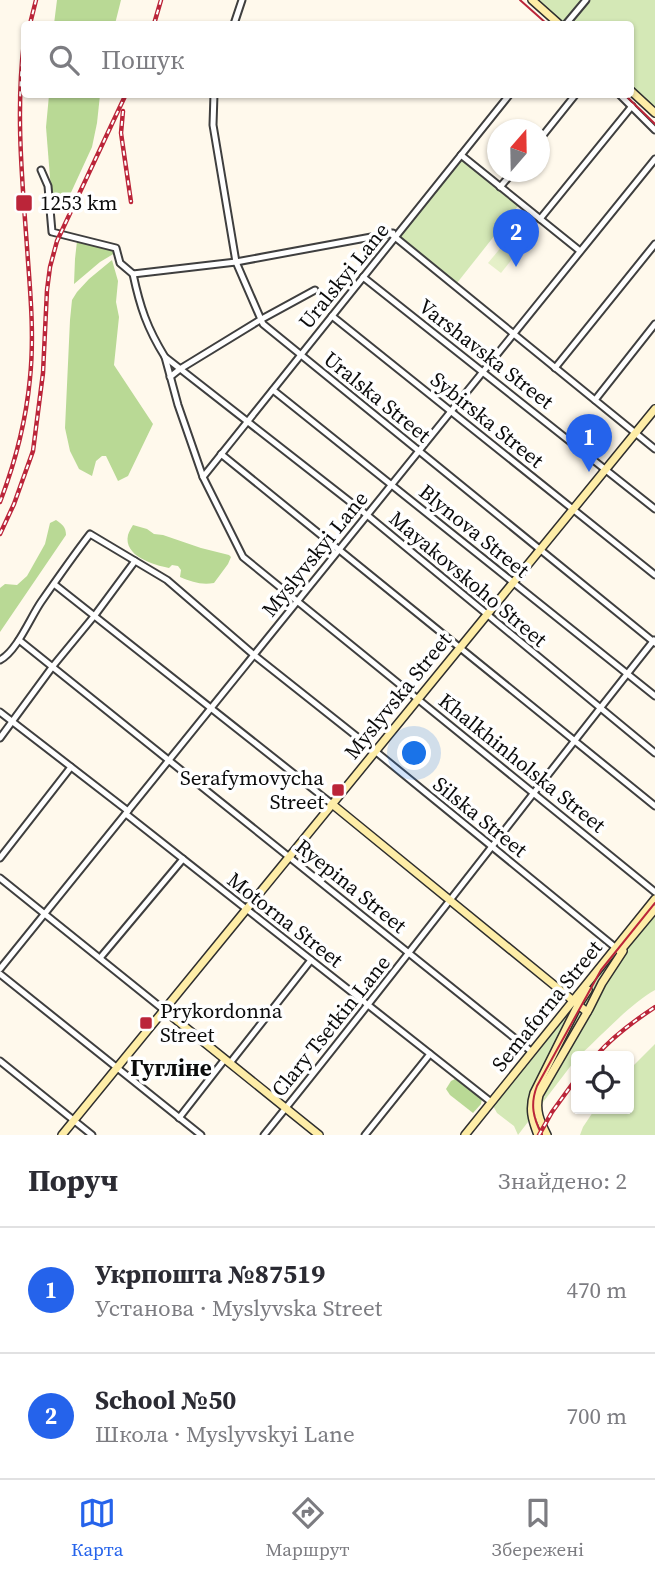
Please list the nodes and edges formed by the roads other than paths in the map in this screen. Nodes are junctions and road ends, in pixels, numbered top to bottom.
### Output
1 (242, 0) edge
2 (532, 0) edge
3 (586, 0) edge
4 (235, 21) edge
5 (556, 21) edge
6 (568, 21) edge
7 (634, 93) edge
8 (214, 98) edge
9 (507, 98) edge
10 (573, 98) edge
11 (623, 98) edge
12 (632, 106) junction
13 (655, 113) edge
14 (550, 126) edge
15 (655, 130) edge
16 (461, 155) junction
17 (655, 159) edge
18 (41, 170) dead end
19 (504, 182) edge
20 (500, 187) junction
21 (540, 219) junction
22 (393, 235) junction
23 (655, 244) edge
24 (580, 251) junction
25 (236, 262) junction
26 (133, 274) junction
27 (363, 277) junction
28 (315, 290) dead end
29 (332, 316) junction
30 (260, 320) junction
31 (655, 324) edge
32 (513, 334) junction
33 (300, 355) junction
34 (165, 357) junction
35 (555, 368) junction
36 (180, 369) junction
37 (483, 371) junction
38 (170, 377) junction
39 (273, 390) junction
40 (595, 400) junction
41 (655, 409) edge
42 (451, 411) junction
43 (247, 421) junction
44 (636, 433) junction
45 (655, 449) edge
46 (419, 451) junction
47 (221, 454) junction
48 (606, 470) junction
49 (203, 477) junction
50 (391, 485) junction
51 (573, 509) junction
52 (655, 509) edge
53 (367, 515) junction
54 (339, 550) junction
55 (540, 550) junction
56 (135, 561) junction
57 (655, 575) edge
58 (513, 582) junction
59 (54, 584) junction
60 (297, 602) junction
61 (95, 615) junction
62 (486, 615) junction
63 (19, 640) junction
64 (654, 641) edge
65 (460, 647) junction
66 (254, 655) junction
67 (0, 660) edge
68 (53, 666) junction
69 (628, 674) junction
70 (655, 696) edge
71 (418, 699) junction
72 (212, 707) junction
73 (600, 708) junction
74 (0, 712) edge
75 (13, 721) junction
76 (0, 738) edge
77 (575, 740) junction
78 (375, 751) junction
79 (655, 752) edge
80 (169, 760) junction
81 (71, 767) junction
82 (534, 793) junction
83 (332, 804) junction
84 (655, 806) edge
85 (127, 812) junction
86 (493, 847) junction
87 (289, 856) junction
88 (0, 858) edge
89 (183, 859) junction
90 (0, 878) edge
91 (655, 891) edge
92 (655, 899) edge
93 (451, 901) junction
94 (246, 909) junction
95 (655, 909) edge
96 (46, 913) junction
97 (630, 940) junction
98 (616, 948) junction
99 (409, 953) junction
100 (100, 958) junction
101 (311, 960) junction
102 (0, 972) edge
103 (576, 1003) junction
104 (368, 1005) junction
105 (164, 1010) junction
106 (587, 1012) junction
107 (532, 1052) junction
108 (430, 1054) junction
109 (0, 1061) edge
110 (228, 1061) junction
111 (117, 1068) junction
112 (491, 1102) junction
113 (285, 1108) junction
114 (179, 1118) junction
115 (74, 1120) junction
116 (62, 1135) edge
117 (92, 1135) edge
118 (201, 1135) edge
119 (264, 1135) edge
120 (318, 1135) edge
121 (365, 1135) edge
122 (465, 1135) edge
123 (538, 1135) edge
124 (547, 1135) edge

1 - 4 street
2 - 5 street
3 - 6 street
7 - 13 street
8 - 25 street, Uralska Street
9 - 16 street, Uralskyi Lane
10 - 14 street
11 - 12 street
12 - 15 street
12 - 21 street
16 - 20 street
16 - 22 street, Uralskyi Lane
17 - 24 street, Myslyvskyi Lane
18 - 26 street
19 - 20 street
20 - 21 street
21 - 24 street
22 - 25 street
22 - 27 street, Uralskyi Lane
22 - 32 street
23 - 35 street
24 - 32 street, Myslyvskyi Lane
25 - 26 street
25 - 30 street, Uralska Street
26 - 34 street, Mayakovskoho Street
27 - 29 street, Uralskyi Lane
27 - 37 street, Varshavska Street
28 - 30 street
29 - 33 street, Uralskyi Lane
29 - 42 street, Sybirska Street
30 - 33 street, Uralska Street
30 - 36 street
31 - 40 street
32 - 35 street
32 - 37 street, Myslyvskyi Lane
33 - 39 street, Uralskyi Lane
33 - 46 street, Uralska Street
34 - 36 street, Mayakovskoho Street
34 - 38 street, Khalkhinholska Street
35 - 40 street
36 - 38 street
36 - 43 street, Mayakovskoho Street
37 - 42 street, Myslyvskyi Lane
37 - 48 street, Varshavska Street
38 - 49 street, Khalkhinholska Street
39 - 43 street, Uralskyi Lane
39 - 50 street, Blynova Street
40 - 44 street
41 - 44 street, Myslyvska Street
42 - 46 street, Myslyvskyi Lane
42 - 51 street, Sybirska Street
43 - 47 street, Uralskyi Lane
43 - 53 street, Mayakovskoho Street
44 - 45 street
44 - 48 street, Myslyvska Street
46 - 50 street, Myslyvskyi Lane
46 - 55 street, Uralska Street
47 - 49 street, Uralskyi Lane
47 - 54 street
48 - 51 street, Myslyvska Street
48 - 52 street, Varshavska Street
49 - 60 street, Khalkhinholska Street
50 - 53 street, Myslyvskyi Lane
50 - 58 street, Blynova Street
51 - 55 street, Myslyvska Street
51 - 57 street, Sybirska Street
53 - 54 street, Myslyvskyi Lane
53 - 62 street, Mayakovskoho Street
54 - 60 street, Myslyvskyi Lane
54 - 65 street
55 - 58 street, Myslyvska Street
55 - 64 street, Uralska Street
56 - 59 street, Silska Street
56 - 61 street
56 - 66 street, Silska Street
58 - 62 street, Myslyvska Street
58 - 69 street, Blynova Street
59 - 61 street
59 - 63 street
60 - 66 street, Myslyvskyi Lane
60 - 71 street, Khalkhinholska Street
61 - 68 street
61 - 72 street
62 - 65 street, Myslyvska Street
62 - 73 street, Mayakovskoho Street
63 - 67 street
63 - 68 street, Ryepina Street
64 - 69 street, Clary Tsetkin Lane
65 - 71 street, Myslyvska Street
65 - 77 street
66 - 72 street, Myslyvskyi Lane
66 - 78 street, Silska Street
68 - 75 street
68 - 80 street, Ryepina Street
69 - 70 street, Blynova Street
69 - 73 street, Clary Tsetkin Lane
71 - 78 street, Myslyvska Street
71 - 82 street, Khalkhinholska Street
72 - 80 street, Myslyvskyi Lane
72 - 83 street
73 - 77 street, Clary Tsetkin Lane
73 - 79 street, Mayakovskoho Street
74 - 75 street, Motorna Street
75 - 76 street
75 - 81 street, Motorna Street
77 - 82 street, Clary Tsetkin Lane
77 - 84 street
78 - 83 street, Myslyvska Street
78 - 86 street, Silska Street
80 - 85 street, Myslyvskyi Lane
80 - 87 street, Ryepina Street
81 - 85 street, Motorna Street
81 - 88 street
82 - 86 street, Clary Tsetkin Lane
82 - 91 street, Khalkhinholska Street
83 - 87 street, Myslyvska Street
83 - 93 street
85 - 89 street, Motorna Street
85 - 96 street, Myslyvskyi Lane
86 - 93 street, Clary Tsetkin Lane
86 - 98 street, Silska Street
87 - 94 street, Myslyvska Street
87 - 99 street, Ryepina Street
89 - 94 street, Motorna Street
89 - 100 street
90 - 96 street
92 - 98 street, Semaforna Street
93 - 99 street, Clary Tsetkin Lane
93 - 103 street
94 - 101 street, Motorna Street
94 - 105 street, Myslyvska Street
95 - 97 street, Semaforna Street
96 - 100 street
96 - 102 street, Myslyvskyi Lane
97 - 103 street, Semaforna Street
97 - 106 street, Semaforna Street
98 - 103 street, Semaforna Street
99 - 104 street, Clary Tsetkin Lane
99 - 107 street, Ryepina Street
100 - 105 street
101 - 104 street, Motorna Street
101 - 110 street
102 - 111 street
103 - 106 street
103 - 107 street, Semaforna Street
103 - 123 street
104 - 108 street, Motorna Street
104 - 113 street, Clary Tsetkin Lane
105 - 110 street
105 - 111 street, Myslyvska Street
106 - 124 street, Semaforna Street
107 - 112 street, Semaforna Street
108 - 112 street, Motorna Street
108 - 121 street
109 - 115 street
110 - 113 street
110 - 114 street
111 - 114 street
111 - 115 street, Myslyvska Street
112 - 122 street, Semaforna Street
113 - 119 street, Clary Tsetkin Lane
113 - 120 street
114 - 118 street
115 - 116 street, Myslyvska Street
115 - 117 street

